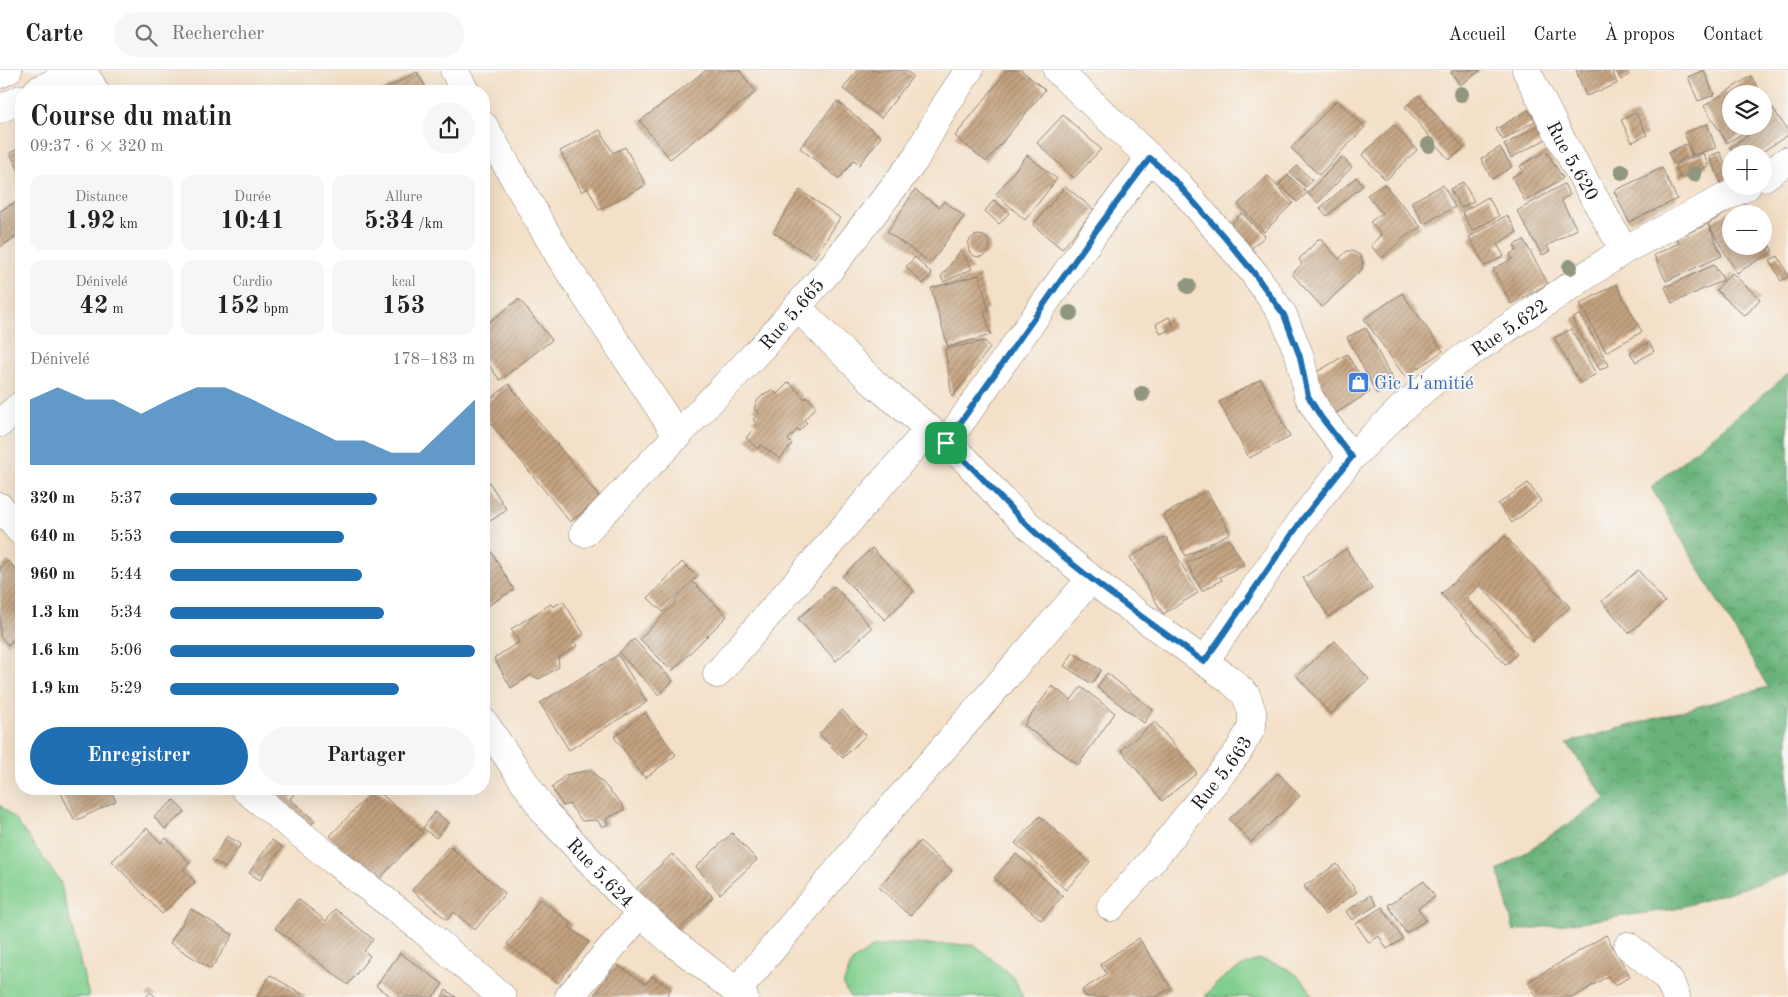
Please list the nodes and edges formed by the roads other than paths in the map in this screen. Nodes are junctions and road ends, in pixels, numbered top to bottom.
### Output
1 (8, 70) edge
2 (81, 70) edge
3 (454, 70) edge
4 (969, 70) edge
5 (1058, 70) edge
6 (1526, 70) edge
7 (0, 74) edge
8 (50, 85) edge
9 (91, 85) edge
10 (462, 85) edge
11 (15, 102) edge
12 (0, 109) edge
13 (490, 136) edge
14 (1150, 158) junction
15 (1788, 160) edge
16 (1772, 171) edge
17 (1730, 195) edge
18 (1624, 250) junction
19 (797, 307) junction
20 (15, 411) edge
21 (0, 423) edge
22 (678, 436) junction
23 (937, 436) junction
24 (1352, 457) junction
25 (0, 507) edge
26 (15, 525) edge
27 (584, 533) dead end
28 (1091, 578) junction
29 (1204, 662) junction
30 (717, 674) dead end
31 (490, 731) edge
32 (252, 795) edge
33 (1111, 907) dead end
34 (641, 913) junction
35 (1628, 946) dead end
36 (740, 994) edge
37 (502, 997) edge
38 (570, 997) edge
39 (1676, 997) edge

1 - 7 street
2 - 8 street
2 - 9 street
3 - 10 street
4 - 19 street, Rue 5.665
5 - 14 street
6 - 18 street, Rue 5.620
11 - 12 street
13 - 22 street
14 - 23 street
14 - 24 street
15 - 16 street
17 - 18 street, Rue 5.622
18 - 24 street, Rue 5.622
19 - 22 street, Rue 5.665
19 - 23 street, Rue 5.663
20 - 21 street
22 - 27 street, Rue 5.665
23 - 28 street, Rue 5.663
23 - 30 street
24 - 29 street, Rue 5.622
25 - 26 street
28 - 29 street, Rue 5.663
28 - 36 street
29 - 33 street, Rue 5.663
31 - 34 street, Rue 5.624
32 - 37 street
34 - 36 street, Rue 5.624
34 - 38 street
35 - 39 street

